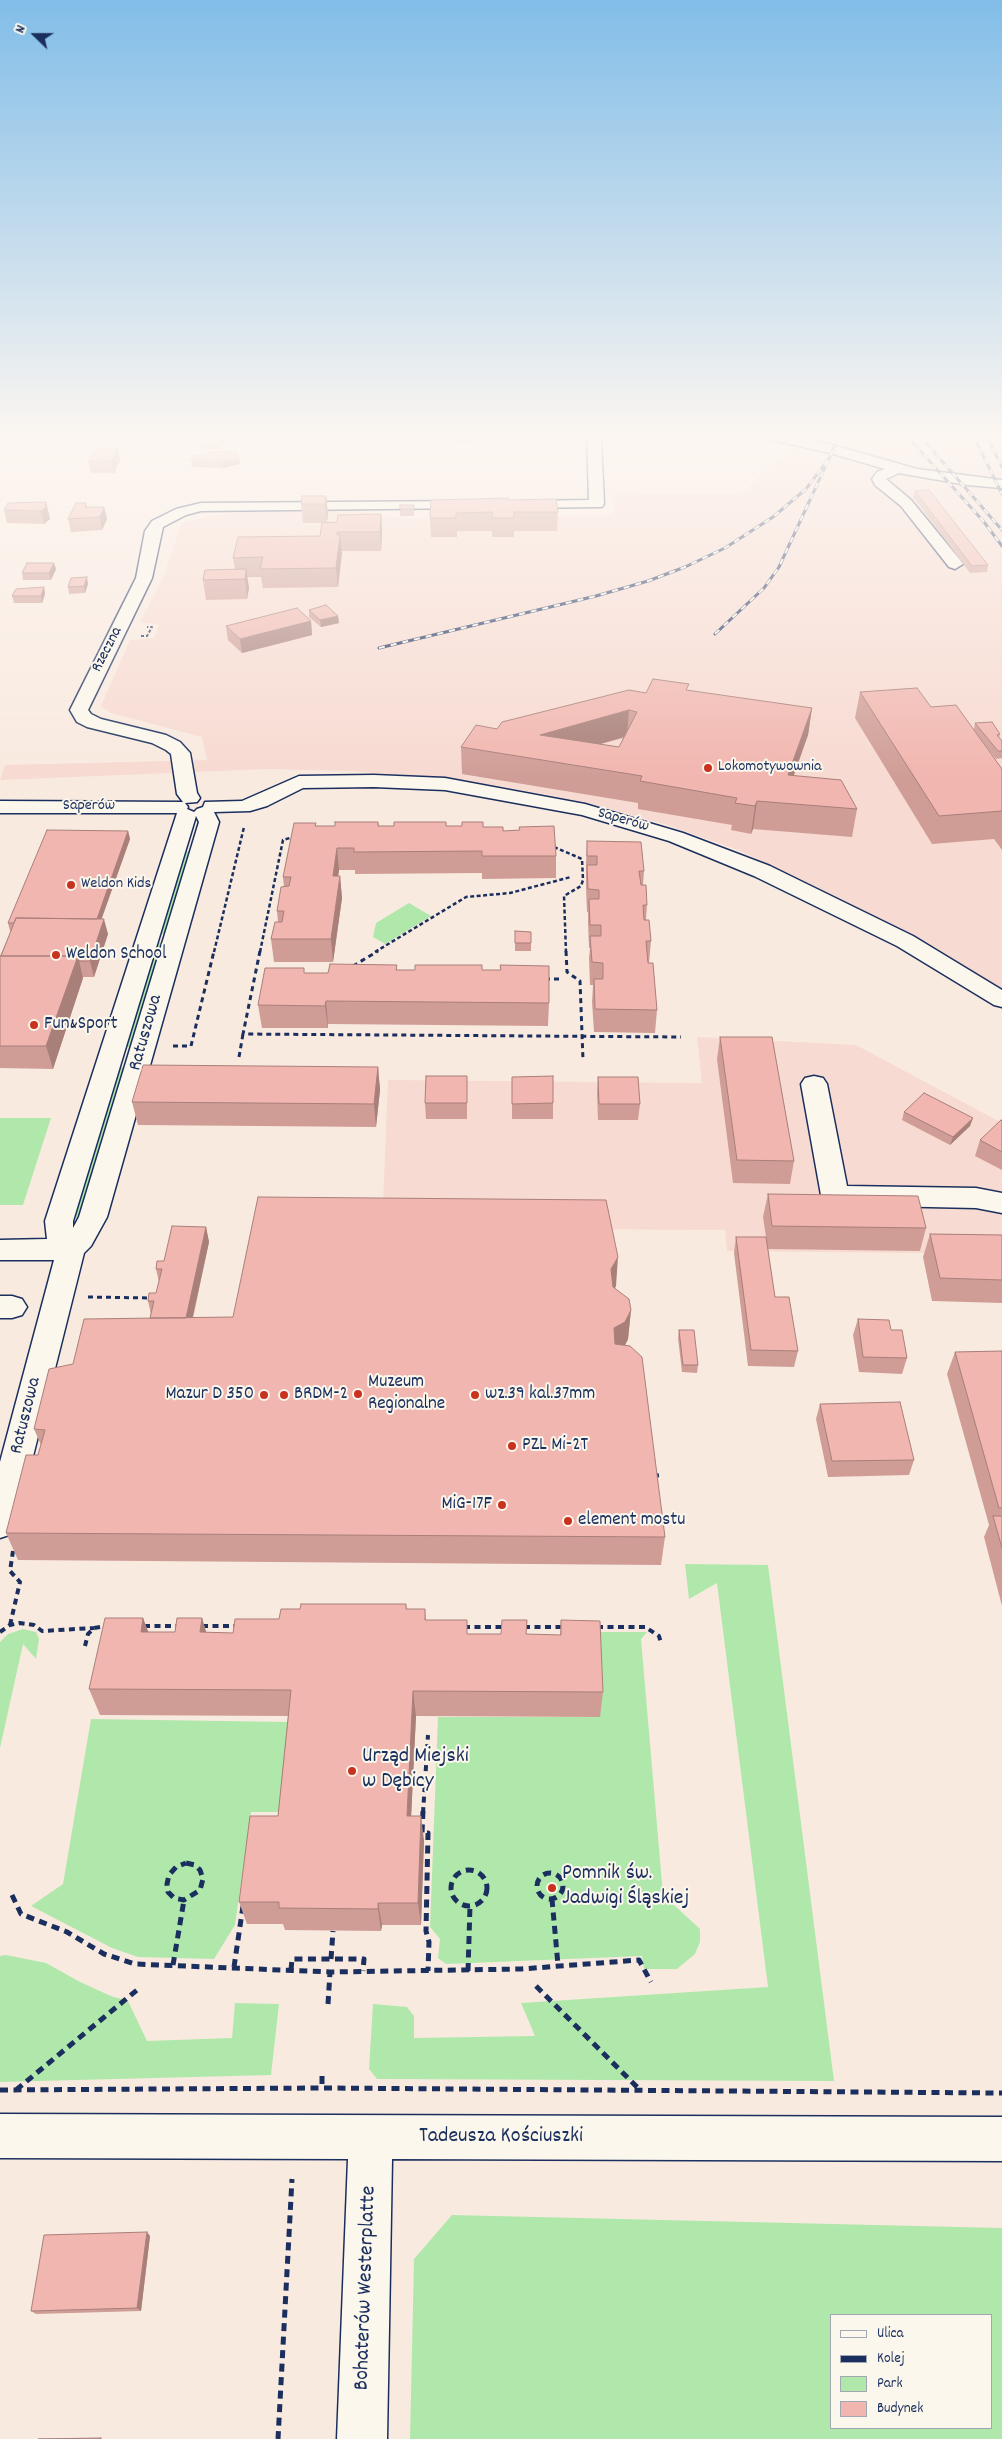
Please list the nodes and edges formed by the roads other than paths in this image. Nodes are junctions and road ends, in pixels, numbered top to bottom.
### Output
1 (149, 551) edge
2 (944, 551) edge
3 (955, 564) dead end
4 (0, 807) edge
5 (194, 808) junction
6 (1002, 1000) edge
7 (814, 1084) dead end
8 (1002, 1203) edge
9 (71, 1249) junction
10 (0, 1250) edge
11 (0, 1524) edge
12 (0, 2136) edge
13 (372, 2138) junction
14 (1002, 2139) edge
15 (362, 2439) edge

1 - 5 street, Rzeczna
2 - 3 street
4 - 5 street, Saperów
5 - 6 street, Saperów
5 - 9 street, Ratuszowa
7 - 8 street
9 - 10 street
9 - 11 street, Ratuszowa
12 - 13 street, Tadeusza Kościuszki
13 - 14 street, Tadeusza Kościuszki
13 - 15 street, Bohaterów Westerplatte

